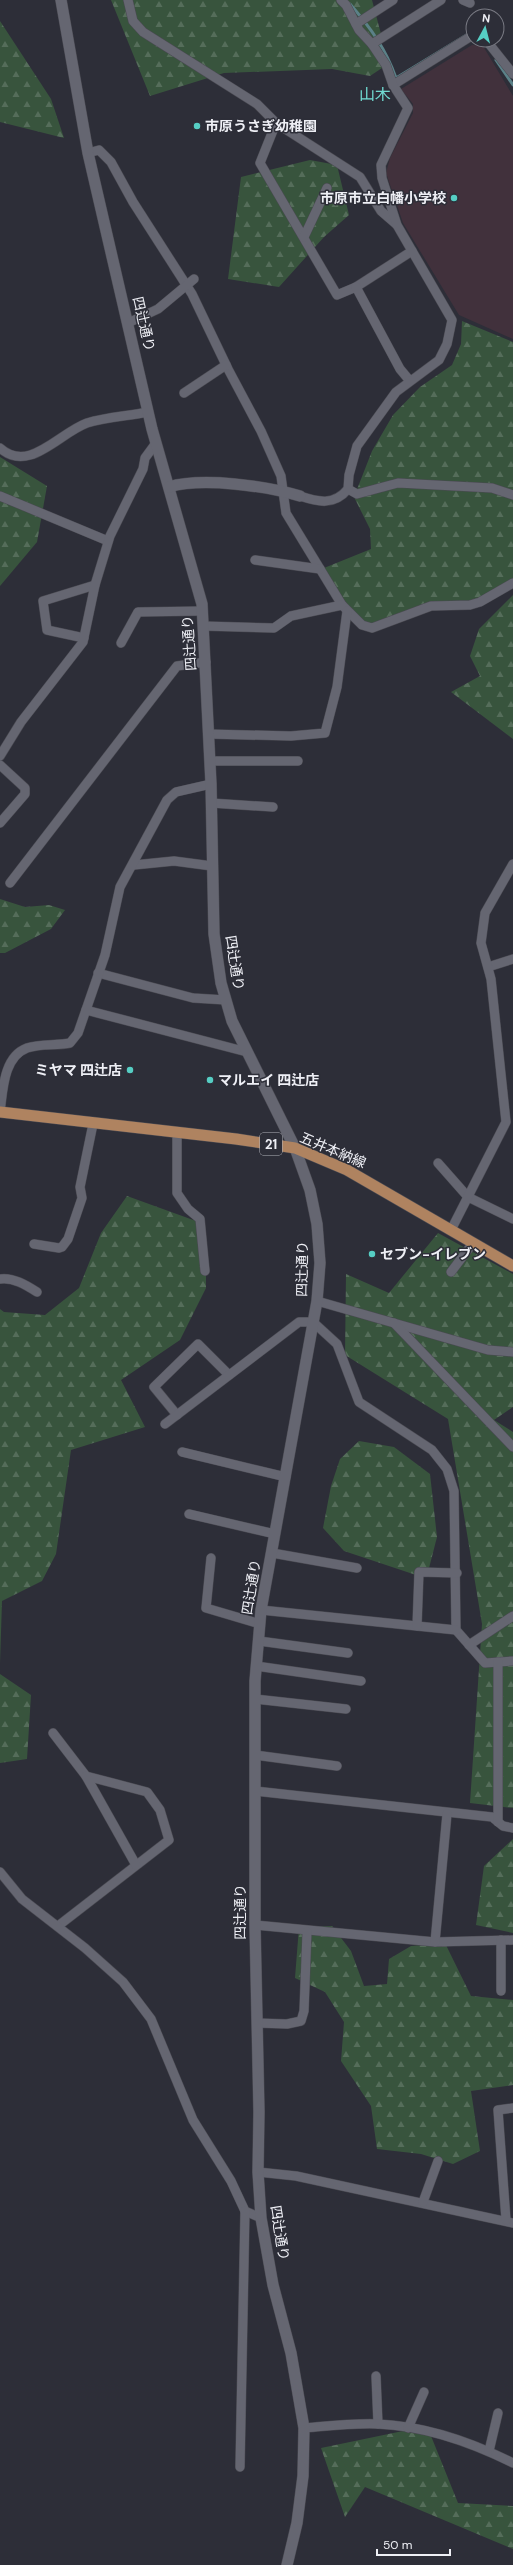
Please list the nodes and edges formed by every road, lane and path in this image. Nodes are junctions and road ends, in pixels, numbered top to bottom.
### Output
1 (61, 0) edge
2 (128, 0) edge
3 (341, 0) edge
4 (393, 0) edge
5 (441, 0) edge
6 (356, 24) junction
7 (465, 40) edge
8 (372, 44) junction
9 (492, 48) edge
10 (513, 74) edge
11 (393, 85) junction
12 (276, 123) junction
13 (88, 153) junction
14 (327, 188) dead end
15 (398, 225) junction
16 (304, 237) junction
17 (412, 251) junction
18 (194, 279) dead end
19 (187, 286) junction
20 (356, 287) junction
21 (128, 323) junction
22 (226, 365) junction
23 (410, 381) junction
24 (184, 393) dead end
25 (148, 412) junction
26 (156, 443) junction
27 (0, 448) edge
28 (169, 487) junction
29 (348, 489) junction
30 (284, 491) junction
31 (513, 495) edge
32 (0, 496) edge
33 (300, 496) joint
34 (108, 541) junction
35 (255, 560) dead end
36 (320, 569) junction
37 (513, 583) edge
38 (95, 585) junction
39 (345, 608) junction
40 (202, 611) junction
41 (203, 626) junction
42 (84, 638) junction
43 (121, 643) dead end
44 (206, 662) junction
45 (208, 734) junction
46 (0, 756) edge
47 (210, 761) junction
48 (298, 761) dead end
49 (0, 765) edge
50 (211, 784) junction
51 (211, 803) junction
52 (273, 807) dead end
53 (0, 823) edge
54 (513, 864) edge
55 (134, 865) junction
56 (212, 866) junction
57 (10, 883) dead end
58 (513, 959) edge
59 (488, 967) junction
60 (98, 973) junction
61 (226, 1000) junction
62 (86, 1010) junction
63 (247, 1052) junction
64 (2, 1080) edge
65 (0, 1112) edge
66 (92, 1124) junction
67 (177, 1133) junction
68 (295, 1148) junction
69 (438, 1163) dead end
70 (468, 1197) junction
71 (513, 1219) edge
72 (451, 1230) junction
73 (473, 1242) junction
74 (34, 1244) dead end
75 (513, 1266) edge
76 (205, 1271) dead end
77 (451, 1272) dead end
78 (0, 1280) edge
79 (37, 1292) dead end
80 (317, 1301) junction
81 (313, 1322) junction
82 (393, 1322) junction
83 (513, 1352) edge
84 (229, 1375) junction
85 (177, 1415) junction
86 (165, 1424) dead end
87 (513, 1447) edge
88 (182, 1452) dead end
89 (286, 1477) junction
90 (189, 1514) dead end
91 (275, 1534) junction
92 (272, 1553) junction
93 (212, 1558) dead end
94 (357, 1568) dead end
95 (457, 1574) junction
96 (261, 1610) junction
97 (513, 1616) edge
98 (260, 1624) junction
99 (417, 1626) junction
100 (456, 1630) junction
101 (258, 1641) junction
102 (469, 1645) junction
103 (348, 1653) dead end
104 (513, 1661) edge
105 (498, 1662) junction
106 (256, 1666) junction
107 (361, 1681) dead end
108 (255, 1699) junction
109 (346, 1709) dead end
110 (53, 1733) dead end
111 (255, 1755) junction
112 (337, 1766) dead end
113 (86, 1776) junction
114 (255, 1791) junction
115 (447, 1814) junction
116 (498, 1822) junction
117 (513, 1828) edge
118 (136, 1865) junction
119 (0, 1872) edge
120 (255, 1925) junction
121 (58, 1926) junction
122 (307, 1932) junction
123 (501, 1940) junction
124 (513, 1940) edge
125 (435, 1942) junction
126 (501, 1991) dead end
127 (257, 2023) junction
128 (513, 2108) edge
129 (438, 2161) dead end
130 (258, 2172) junction
131 (423, 2202) junction
132 (245, 2211) junction
133 (261, 2218) junction
134 (509, 2221) edge
135 (376, 2376) dead end
136 (424, 2392) dead end
137 (498, 2413) dead end
138 (378, 2424) junction
139 (304, 2428) junction
140 (408, 2428) junction
141 (489, 2451) junction
142 (513, 2462) edge
143 (240, 2467) dead end
144 (287, 2565) edge

1 - 13 street, 四辻通り
2 - 12 street
3 - 6 street
4 - 6 street
5 - 8 street
6 - 8 street
7 - 11 street
8 - 11 street
9 - 10 street
11 - 15 street
12 - 15 street
12 - 16 street
13 - 19 street
13 - 21 street, 四辻通り
14 - 16 street
15 - 17 street
16 - 20 street
17 - 20 street
17 - 23 street
18 - 19 street
19 - 21 street
19 - 22 street
20 - 23 street
21 - 25 street, 四辻通り
22 - 24 street
22 - 30 street
23 - 29 street
25 - 26 street, 四辻通り
25 - 27 street
26 - 28 street, 四辻通り
26 - 34 street
28 - 30 street
28 - 40 street, 四辻通り
29 - 31 street
29 - 33 street
30 - 33 street
30 - 36 street
32 - 34 street
34 - 38 street
35 - 36 street
36 - 39 street
37 - 39 street
38 - 42 street
38 - 42 street
39 - 41 street
39 - 45 street
40 - 41 street, 四辻通り
40 - 43 street
41 - 44 street, 四辻通り
42 - 46 street
44 - 45 street, 四辻通り
44 - 57 street
45 - 47 street, 四辻通り
47 - 48 street
47 - 50 street, 四辻通り
49 - 53 street
50 - 51 street, 四辻通り
50 - 55 street
51 - 52 street
51 - 56 street, 四辻通り
54 - 59 street
55 - 56 street
55 - 60 street
56 - 61 street, 四辻通り
58 - 59 street
59 - 70 street
60 - 61 street
60 - 62 street
61 - 63 street, 四辻通り
62 - 63 street
62 - 64 street
63 - 68 street, 四辻通り
64 - 65 street
65 - 66 main road, 五井本納線 / 21
66 - 67 main road, 五井本納線 / 21
66 - 74 street
67 - 68 main road, 五井本納線 / 21
67 - 76 street
68 - 72 main road, 五井本納線 / 21
68 - 80 street, 四辻通り
69 - 70 street
70 - 71 street
70 - 72 street
72 - 73 main road, 五井本納線 / 21
73 - 75 main road, 五井本納線 / 21
73 - 77 street
78 - 79 street
80 - 81 street, 四辻通り
80 - 82 street
81 - 84 street
81 - 89 street, 四辻通り
81 - 95 street
82 - 83 street
82 - 87 street
84 - 85 street
84 - 85 street
85 - 86 street
88 - 89 street
89 - 91 street, 四辻通り
90 - 91 street
91 - 92 street, 四辻通り
92 - 94 street
92 - 96 street, 四辻通り
93 - 98 street
95 - 99 street
95 - 100 street
96 - 98 street, 四辻通り
96 - 99 street
97 - 102 street
98 - 101 street, 四辻通り
99 - 100 street
100 - 102 street
101 - 103 street
101 - 106 street, 四辻通り
102 - 105 street
104 - 105 street
105 - 116 street
106 - 107 street
106 - 108 street, 四辻通り
108 - 109 street
108 - 111 street, 四辻通り
110 - 113 street
111 - 112 street
111 - 114 street, 四辻通り
113 - 118 street
113 - 118 street
114 - 115 street
114 - 120 street, 四辻通り
115 - 116 street
115 - 125 street
116 - 117 street
118 - 121 street
119 - 121 street
120 - 122 street
120 - 127 street, 四辻通り
121 - 132 street
122 - 125 street
122 - 127 street
123 - 124 street
123 - 125 street
123 - 126 street
127 - 130 street, 四辻通り
128 - 134 street
129 - 131 street
130 - 131 street
130 - 133 street, 四辻通り
131 - 134 street
132 - 133 street
132 - 143 street
133 - 139 street, 四辻通り
135 - 138 street
136 - 140 street
137 - 141 street
138 - 139 street
138 - 140 street
139 - 144 street, 四辻通り
140 - 141 street
141 - 142 street

